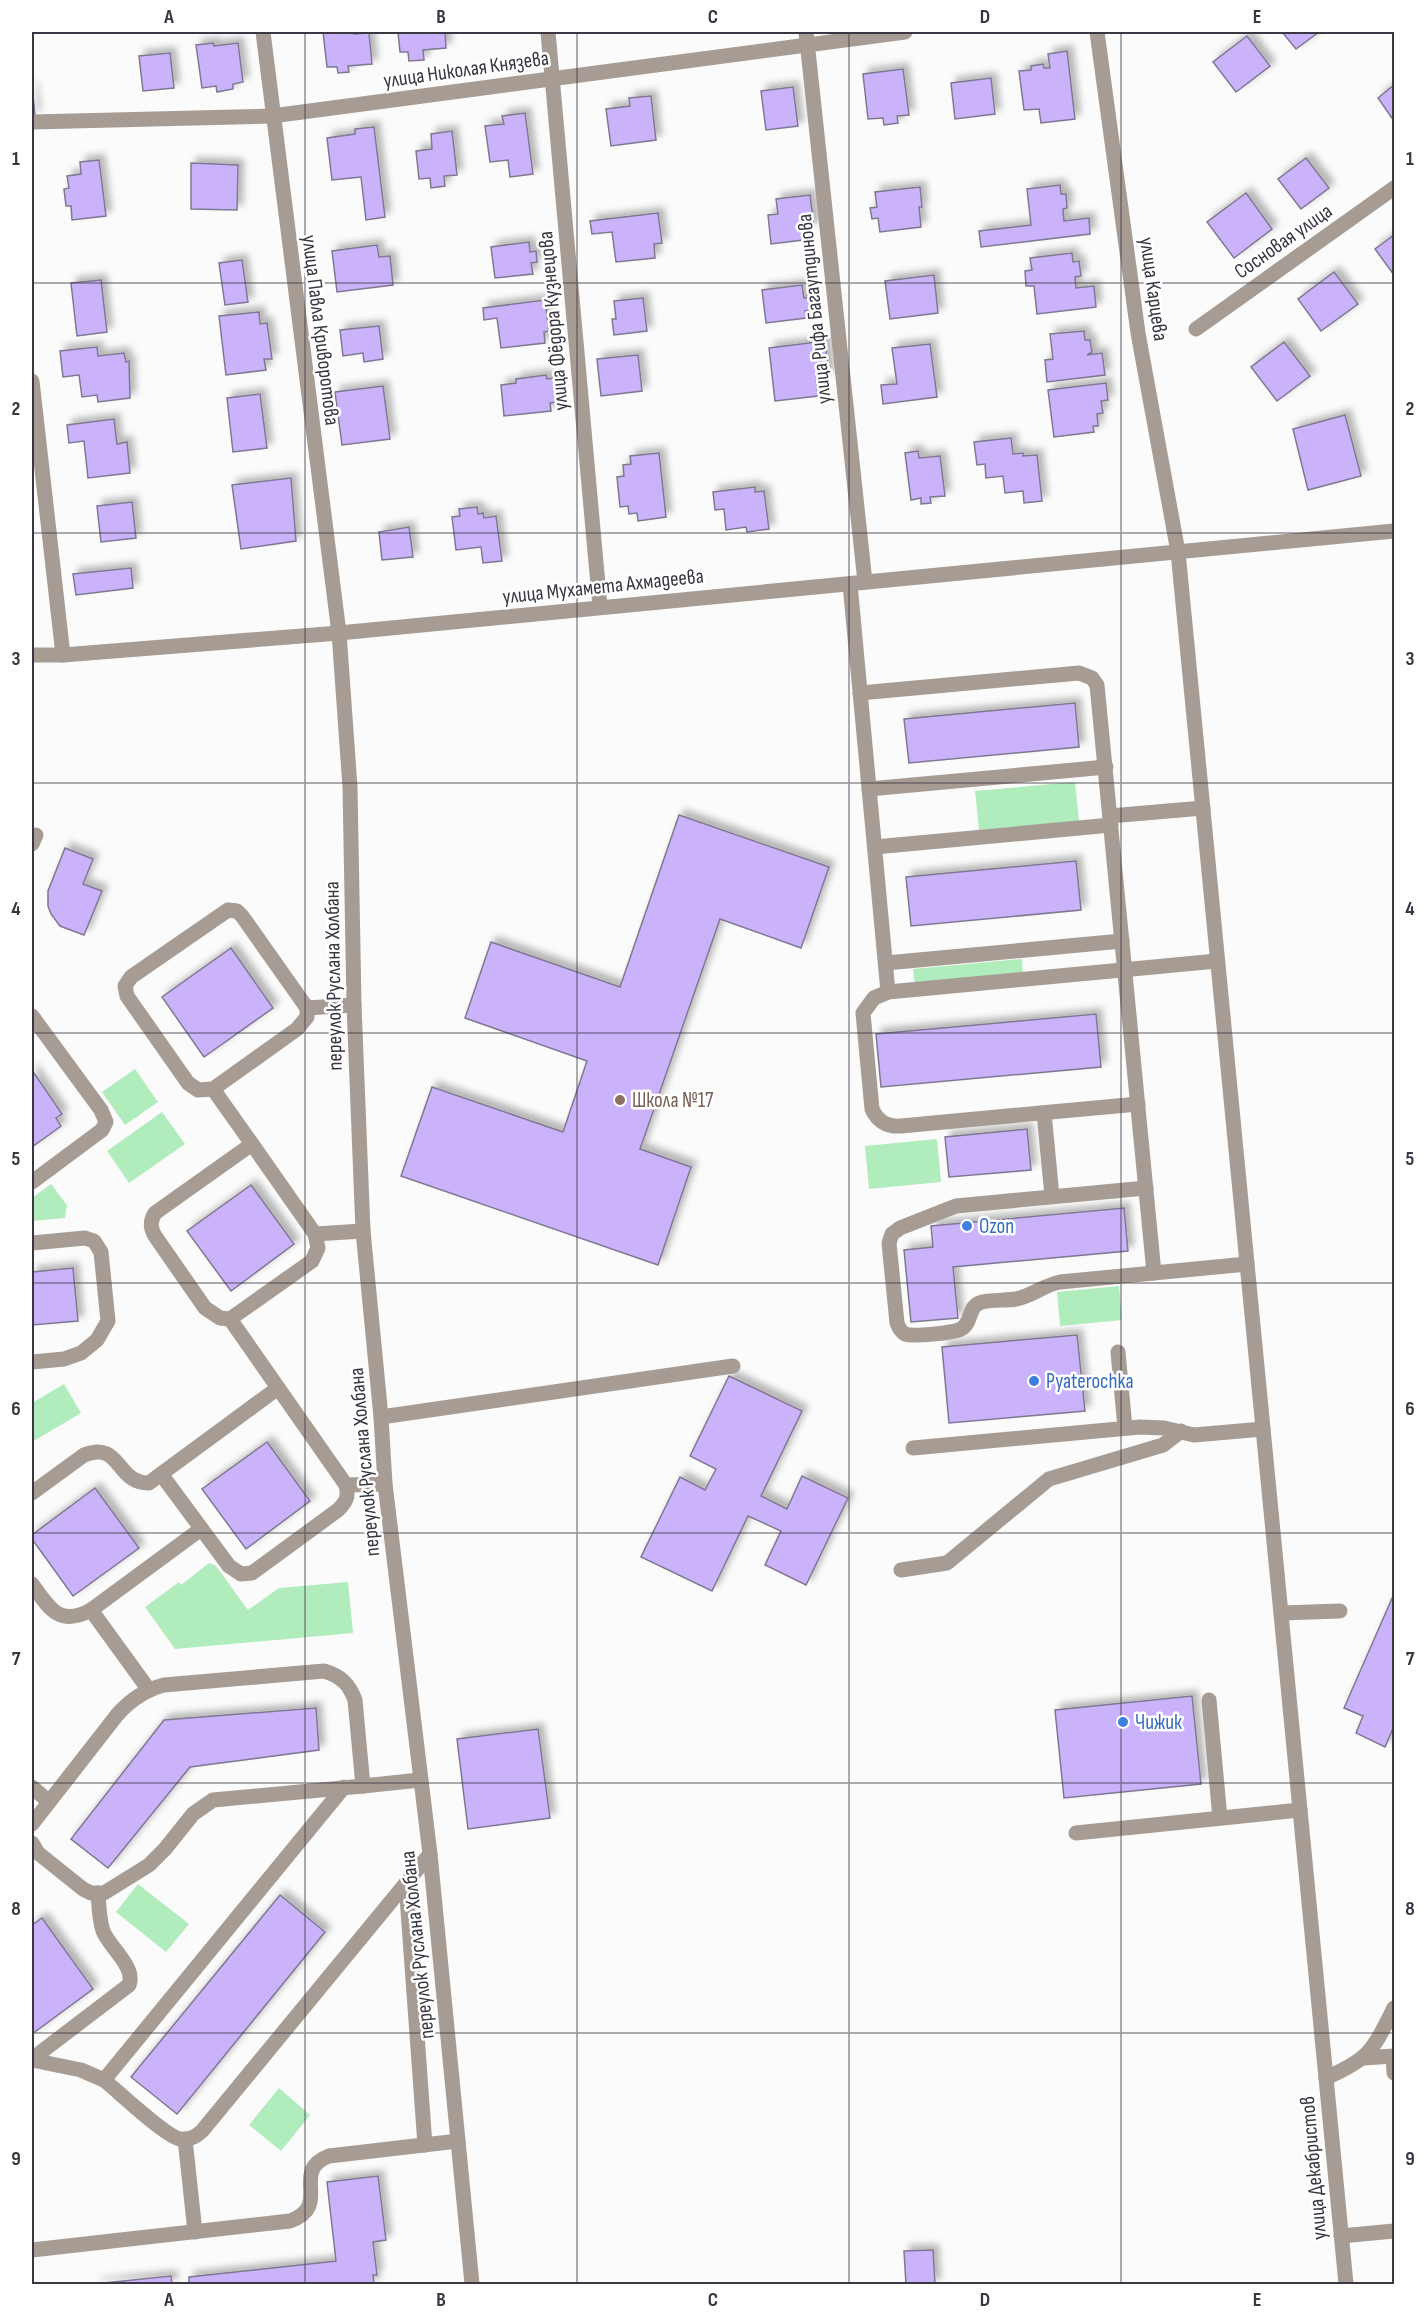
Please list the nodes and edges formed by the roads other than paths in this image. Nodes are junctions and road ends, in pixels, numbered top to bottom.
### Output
1 (263, 32) edge
2 (548, 32) edge
3 (905, 32) edge
4 (1097, 32) edge
5 (807, 38) edge
6 (552, 78) junction
7 (272, 116) junction
8 (32, 122) edge
9 (1395, 188) edge
10 (1196, 329) dead end
11 (32, 381) edge
12 (1395, 531) edge
13 (1178, 552) junction
14 (857, 583) junction
15 (600, 608) junction
16 (339, 633) junction
17 (32, 655) edge
18 (63, 655) junction
19 (860, 693) junction
20 (1106, 767) junction
21 (869, 789) junction
22 (1203, 808) junction
23 (1111, 821) junction
24 (874, 847) junction
25 (1122, 941) junction
26 (1217, 961) junction
27 (886, 963) junction
28 (1125, 970) junction
29 (888, 992) junction
30 (354, 1005) junction
31 (307, 1008) junction
32 (32, 1016) edge
33 (213, 1089) junction
34 (1138, 1104) junction
35 (1044, 1113) junction
36 (252, 1144) junction
37 (32, 1182) edge
38 (1146, 1188) junction
39 (1052, 1196) junction
40 (363, 1231) junction
41 (315, 1234) junction
42 (32, 1243) edge
43 (1247, 1264) junction
44 (1154, 1273) junction
45 (230, 1319) junction
46 (1118, 1352) dead end
47 (32, 1362) edge
48 (733, 1366) dead end
49 (278, 1388) junction
50 (381, 1417) junction
51 (1125, 1428) junction
52 (1263, 1429) junction
53 (1181, 1431) junction
54 (913, 1448) dead end
55 (161, 1474) junction
56 (385, 1484) junction
57 (346, 1485) junction
58 (32, 1493) edge
59 (201, 1529) junction
60 (901, 1570) dead end
61 (32, 1584) edge
62 (91, 1610) junction
63 (1340, 1611) dead end
64 (1281, 1613) junction
65 (149, 1690) junction
66 (1209, 1700) dead end
67 (420, 1780) junction
68 (363, 1786) junction
69 (32, 1787) edge
70 (344, 1787) junction
71 (48, 1801) junction
72 (1300, 1810) junction
73 (1221, 1818) junction
74 (32, 1824) edge
75 (1076, 1833) dead end
76 (34, 1851) edge
77 (430, 1854) junction
78 (406, 1883) junction
79 (98, 1893) junction
80 (1395, 2008) edge
81 (1394, 2056) edge
82 (1363, 2058) junction
83 (32, 2059) edge
84 (1395, 2073) edge
85 (1326, 2078) junction
86 (104, 2080) junction
87 (185, 2139) junction
88 (458, 2141) junction
89 (425, 2145) junction
90 (1395, 2231) edge
91 (195, 2232) junction
92 (1341, 2236) junction
93 (32, 2250) edge
94 (471, 2284) edge
95 (1346, 2284) edge

1 - 7 street, улица Павла Криворотова
2 - 6 street, улица Фёдора Кузнецова
3 - 5 street, улица Николая Князева
4 - 13 street, улица Карцева
5 - 6 street, улица Николая Князева
5 - 14 street, улица Рифа Багаутдинова
6 - 7 street, улица Николая Князева
6 - 15 street, улица Фёдора Кузнецова
7 - 8 street, улица Николая Князева
7 - 16 street, улица Павла Криворотова
9 - 10 street, Сосновая улица
11 - 18 street
12 - 13 street, улица Мухамета Ахмадеева
13 - 14 street, улица Мухамета Ахмадеева
13 - 22 street, улица Карцева
14 - 15 street, улица Мухамета Ахмадеева
14 - 19 street, улица Рифа Багаутдинова
15 - 16 street, улица Мухамета Ахмадеева
16 - 18 street, улица Мухамета Ахмадеева
16 - 30 street, переулок Руслана Холбана
17 - 18 street, улица Мухамета Ахмадеева
19 - 20 street
19 - 21 street, улица Рифа Багаутдинова
20 - 21 street
20 - 23 street
21 - 24 street, улица Рифа Багаутдинова
22 - 23 street
22 - 26 street, улица Карцева
23 - 24 street
23 - 25 street
24 - 27 street, улица Рифа Багаутдинова
25 - 27 street
25 - 28 street
26 - 28 street
26 - 43 street, улица Карцева
27 - 29 street, улица Рифа Багаутдинова
28 - 29 street
28 - 34 street
29 - 35 street
30 - 31 street
30 - 40 street, переулок Руслана Холбана
31 - 33 street
31 - 33 street
32 - 37 street
33 - 36 street
34 - 35 street
34 - 38 street
35 - 39 street
36 - 41 street
36 - 45 street
38 - 39 street
38 - 44 street
39 - 44 street
40 - 41 street
40 - 50 street, переулок Руслана Холбана
41 - 45 street
42 - 47 street
43 - 44 street
43 - 52 street, улица Карцева
45 - 49 street
46 - 51 street
48 - 50 street
49 - 55 street
49 - 57 street
50 - 56 street, переулок Руслана Холбана
51 - 53 street
51 - 54 street
52 - 53 street
52 - 64 street, улица Карцева
53 - 60 street
55 - 58 street
55 - 59 street
56 - 57 street
56 - 67 street, переулок Руслана Холбана
57 - 59 street
59 - 62 street
61 - 62 street
62 - 65 street
63 - 64 street
64 - 72 street, улица Карцева
65 - 68 street
65 - 71 street
66 - 73 street
67 - 68 street
67 - 77 street, переулок Руслана Холбана
68 - 70 street
69 - 71 street
70 - 79 street
70 - 86 street
71 - 74 street
72 - 73 street
72 - 85 street, улица Карцева
73 - 75 street
76 - 79 street
77 - 78 street
77 - 88 street, переулок Руслана Холбана
78 - 87 street
78 - 89 street
79 - 83 street
80 - 82 street, улица Декабристов
81 - 82 street
81 - 84 street
82 - 85 street, улица Декабристов
83 - 86 street
85 - 92 street, улица Декабристов
86 - 87 street
87 - 91 street
88 - 89 street
88 - 94 street, переулок Руслана Холбана
89 - 91 street
90 - 92 street
91 - 93 street
92 - 95 street, улица Декабристов

